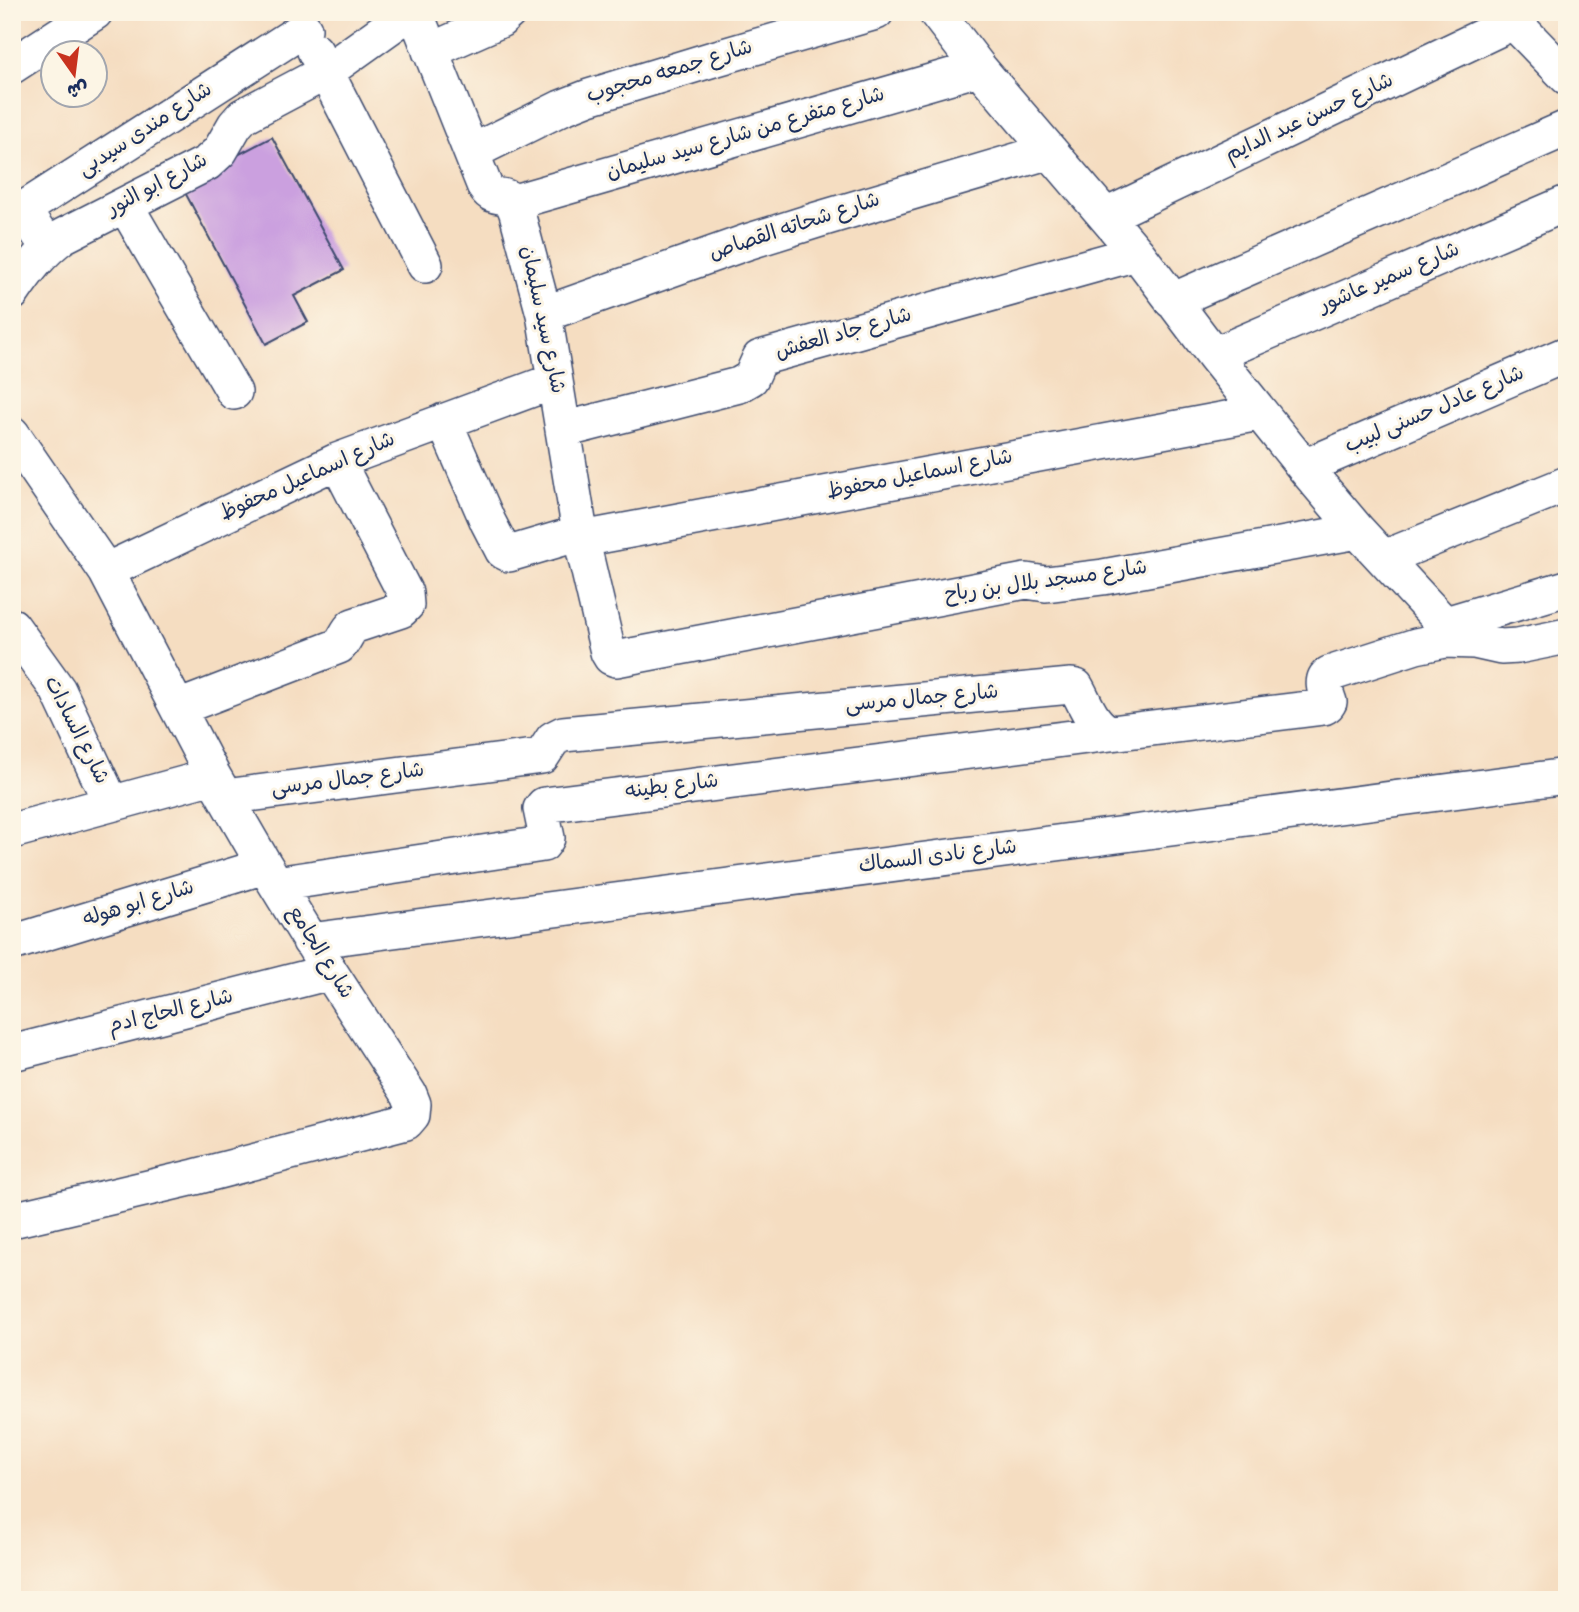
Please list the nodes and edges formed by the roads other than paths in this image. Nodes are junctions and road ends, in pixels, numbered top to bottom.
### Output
1 (95, 12) edge
2 (410, 12) edge
3 (415, 12) edge
4 (509, 12) edge
5 (876, 12) edge
6 (936, 12) edge
7 (1509, 17) edge
8 (300, 20) edge
9 (430, 51) junction
10 (12, 66) edge
11 (979, 68) junction
12 (326, 72) junction
13 (1567, 77) edge
14 (1567, 128) edge
15 (1050, 151) junction
16 (472, 152) junction
17 (514, 202) junction
18 (1567, 203) edge
19 (125, 205) junction
20 (1106, 216) junction
21 (48, 247) junction
22 (1138, 253) junction
23 (425, 265) dead end
24 (12, 293) edge
25 (1172, 301) junction
26 (544, 314) junction
27 (1567, 354) edge
28 (1214, 355) junction
29 (554, 381) junction
30 (234, 393) dead end
31 (1259, 413) junction
32 (444, 421) junction
33 (563, 430) junction
34 (12, 434) edge
35 (337, 461) junction
36 (1304, 467) junction
37 (1567, 484) edge
38 (1358, 531) junction
39 (581, 536) junction
40 (1384, 558) junction
41 (106, 571) junction
42 (1567, 588) edge
43 (12, 626) edge
44 (1453, 632) junction
45 (1567, 636) edge
46 (611, 657) joint
47 (178, 708) junction
48 (1111, 733) junction
49 (1567, 776) edge
50 (219, 786) junction
51 (111, 803) junction
52 (12, 831) edge
53 (270, 875) junction
54 (310, 941) junction
55 (12, 943) edge
56 (330, 972) junction
57 (12, 1053) edge
58 (12, 1220) edge

1 - 10 street
2 - 12 street, شارع ابو النور
3 - 9 street
4 - 9 street
5 - 16 street, شارع جمعه محجوب
6 - 11 street
7 - 13 street
7 - 20 street, شارع حسن عبد الدايم
8 - 12 street
8 - 21 street, شارع مندى سيدبى
9 - 16 street
11 - 15 street
11 - 17 street, شارع متفرع من شارع سيد سليمان
12 - 19 street, شارع ابو النور
12 - 23 street
14 - 25 street
15 - 20 street
15 - 26 street, شارع شحاته القصاص
16 - 17 street
17 - 26 street, شارع سيد سليمان
18 - 28 street, شارع سمير عاشور
19 - 21 street, شارع ابو النور
19 - 30 street
20 - 22 street
21 - 24 street, شارع ابو النور
22 - 25 street
22 - 33 street, شارع جاد العفش
25 - 28 street
26 - 29 street, شارع سيد سليمان
27 - 36 street, شارع عادل حسنى لبيب
28 - 31 street
29 - 32 street, شارع اسماعيل محفوظ
29 - 33 street, شارع سيد سليمان
31 - 36 street
31 - 39 street, شارع اسماعيل محفوظ
32 - 35 street, شارع اسماعيل محفوظ
32 - 39 street, شارع اسماعيل محفوظ
33 - 39 street, شارع سيد سليمان
34 - 41 street, شارع الجامع
35 - 41 street, شارع اسماعيل محفوظ
35 - 47 street
36 - 38 street
37 - 40 street
38 - 40 street
38 - 46 street, شارع مسجد بلال بن رباح
39 - 46 street, شارع سيد سليمان
40 - 44 street
41 - 47 street, شارع الجامع
42 - 44 street
43 - 51 street, شارع السادات
44 - 45 street
44 - 48 street
47 - 50 street, شارع الجامع
48 - 50 street, شارع جمال مرسى
48 - 53 street, شارع بطينه
49 - 54 street, شارع نادى السماك
50 - 51 street
50 - 53 street, شارع الجامع
51 - 52 street
53 - 54 street, شارع الجامع
53 - 55 street, شارع ابو هوله
54 - 56 street, شارع الجامع
56 - 57 street, شارع الحاج ادم
56 - 58 street, شارع الجامع

